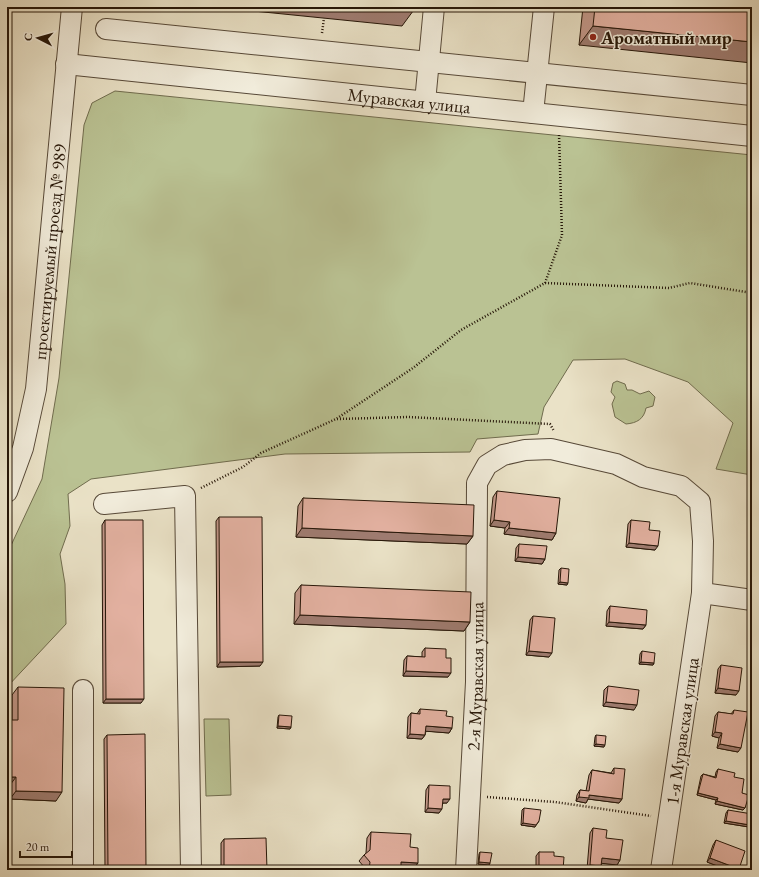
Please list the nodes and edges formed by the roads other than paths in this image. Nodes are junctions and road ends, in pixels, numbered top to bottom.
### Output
1 (72, 7) edge
2 (434, 7) edge
3 (544, 7) edge
4 (106, 29) dead end
5 (429, 62) junction
6 (66, 64) junction
7 (537, 73) junction
8 (752, 95) edge
9 (425, 102) junction
10 (533, 113) junction
11 (752, 136) edge
12 (7, 492) edge
13 (700, 502) joint
14 (104, 504) dead end
15 (702, 593) junction
16 (752, 600) edge
17 (83, 690) dead end
18 (83, 870) edge
19 (191, 870) edge
20 (466, 870) edge
21 (661, 870) edge

1 - 6 street, проектируемый проезд № 989
2 - 5 street
3 - 7 street
4 - 5 street
5 - 7 street
5 - 9 street
6 - 9 street, Муравская улица
6 - 12 street, проектируемый проезд № 989
7 - 8 street
7 - 10 street
9 - 10 street, Муравская улица
10 - 11 street, Муравская улица
13 - 15 street, 1-я Муравская улица
13 - 20 street, 2-я Муравская улица
14 - 19 street
15 - 16 street
15 - 21 street, 1-я Муравская улица
17 - 18 street

